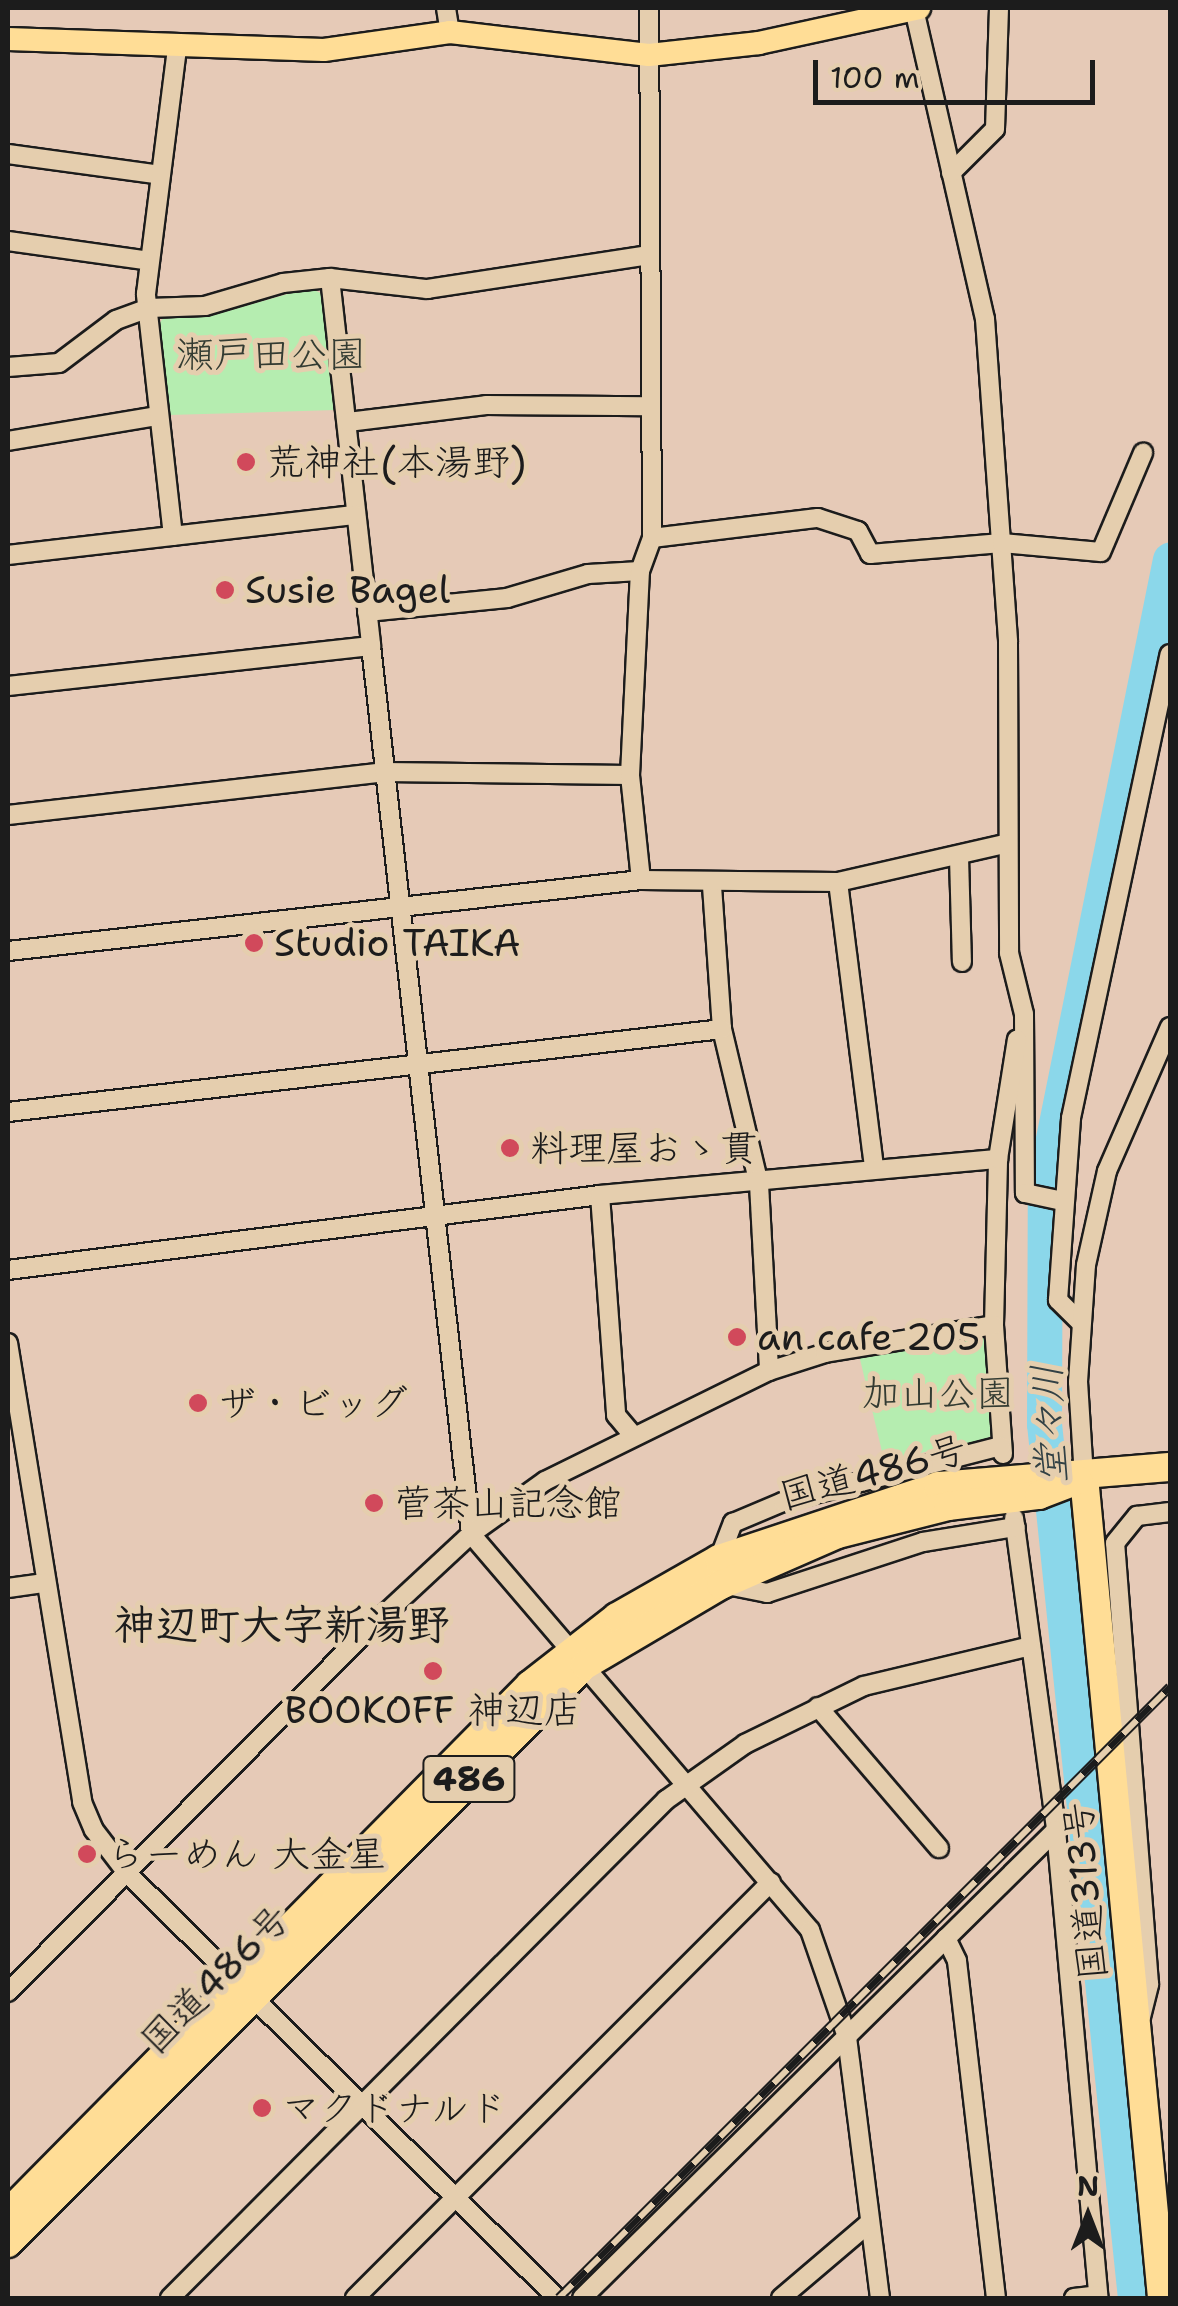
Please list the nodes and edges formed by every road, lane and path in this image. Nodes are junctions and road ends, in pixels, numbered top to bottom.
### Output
1 (446, 8) edge
2 (649, 8) edge
3 (916, 8) edge
4 (999, 8) edge
5 (853, 14) edge
6 (450, 32) junction
7 (8, 40) edge
8 (177, 47) junction
9 (649, 55) junction
10 (8, 154) edge
11 (951, 173) junction
12 (161, 175) junction
13 (8, 242) edge
14 (648, 256) junction
15 (150, 261) junction
16 (330, 278) junction
17 (149, 308) junction
18 (8, 367) edge
19 (649, 406) junction
20 (158, 416) junction
21 (348, 422) junction
22 (8, 441) edge
23 (1144, 453) dead end
24 (356, 515) junction
25 (172, 536) junction
26 (652, 538) junction
27 (1002, 543) junction
28 (8, 555) edge
29 (640, 571) junction
30 (367, 612) junction
31 (371, 646) junction
32 (1170, 654) edge
33 (8, 686) edge
34 (384, 772) junction
35 (630, 774) junction
36 (8, 815) edge
37 (1008, 844) junction
38 (958, 857) junction
39 (640, 880) junction
40 (838, 882) junction
41 (712, 886) junction
42 (401, 906) junction
43 (8, 951) edge
44 (962, 962) dead end
45 (1024, 1014) junction
46 (1170, 1027) edge
47 (722, 1028) junction
48 (422, 1065) junction
49 (8, 1112) edge
50 (998, 1159) junction
51 (874, 1168) junction
52 (759, 1184) junction
53 (600, 1196) junction
54 (1064, 1202) junction
55 (438, 1221) junction
56 (8, 1270) edge
57 (1079, 1321) junction
58 (994, 1325) junction
59 (8, 1343) edge
60 (769, 1371) junction
61 (631, 1433) junction
62 (1170, 1466) edge
63 (1057, 1481) junction
64 (1170, 1512) edge
65 (470, 1534) junction
66 (720, 1572) junction
67 (45, 1583) junction
68 (8, 1588) edge
69 (1027, 1648) junction
70 (577, 1657) junction
71 (818, 1707) junction
72 (687, 1785) junction
73 (1056, 1830) junction
74 (939, 1848) dead end
75 (127, 1873) junction
76 (771, 1882) junction
77 (946, 1938) junction
78 (244, 1988) junction
79 (8, 1992) edge
80 (1136, 2035) junction
81 (847, 2037) junction
82 (361, 2104) junction
83 (456, 2198) junction
84 (8, 2213) edge
85 (868, 2224) junction
86 (8, 2243) edge
87 (1099, 2296) edge
88 (170, 2298) edge
89 (355, 2298) edge
90 (557, 2298) edge
91 (582, 2298) edge
92 (782, 2298) edge
93 (880, 2298) edge
94 (996, 2298) edge
95 (1074, 2298) edge
96 (1162, 2298) edge

1 - 6 street
2 - 9 street
3 - 5 main road
3 - 11 street
4 - 11 street
5 - 9 main road
6 - 8 main road
6 - 9 main road
7 - 8 main road
8 - 12 street
9 - 14 street
10 - 12 street
11 - 27 street
12 - 15 street
13 - 15 street
14 - 16 street
14 - 19 street
15 - 17 street
16 - 17 street
16 - 21 street
17 - 18 street
17 - 20 street
19 - 21 street
19 - 26 street
20 - 22 street
20 - 25 street
21 - 24 street
23 - 27 street
24 - 25 street
24 - 30 street
25 - 28 street
26 - 27 street
26 - 29 street
27 - 37 street
29 - 30 street
29 - 35 street
30 - 31 street
31 - 33 street
31 - 34 street
32 - 54 street
34 - 35 street
34 - 36 street
34 - 42 street
35 - 39 street
37 - 38 street
37 - 45 street
38 - 40 street
38 - 44 street
39 - 41 street
39 - 42 street
40 - 41 street
40 - 51 street
41 - 47 street
42 - 43 street
42 - 48 street
45 - 50 street
45 - 54 street
46 - 57 street
47 - 48 street
47 - 52 street
48 - 49 street
48 - 55 street
50 - 51 street
50 - 58 street
51 - 52 street
52 - 53 street
52 - 60 street
53 - 55 street
53 - 61 street
54 - 57 street
55 - 56 street
55 - 65 street
57 - 63 street
58 - 60 street
58 - 66 street
59 - 67 street
60 - 61 street
61 - 65 street
62 - 63 highway, 国道486号
63 - 66 highway, 国道486号 / 486
63 - 80 highway, 国道313号
64 - 80 street
65 - 70 street
65 - 75 street
66 - 69 street
66 - 70 highway, 国道486号 / 486
67 - 68 street
67 - 75 street
69 - 71 street
69 - 73 street
70 - 72 street
70 - 78 highway, 国道486号 / 486
71 - 72 street
71 - 74 street
72 - 76 street
72 - 82 street
73 - 77 street
73 - 87 street
75 - 78 street
75 - 79 street
76 - 81 street
76 - 83 street
77 - 81 street
77 - 94 street
78 - 82 street
78 - 84 highway, 国道486号 / 486
78 - 86 highway, 国道486号 / 486
80 - 96 highway, 国道313号
81 - 85 street
81 - 91 street
82 - 83 street
82 - 88 street
83 - 89 street
83 - 90 street
85 - 92 street
85 - 93 street
87 - 95 street

